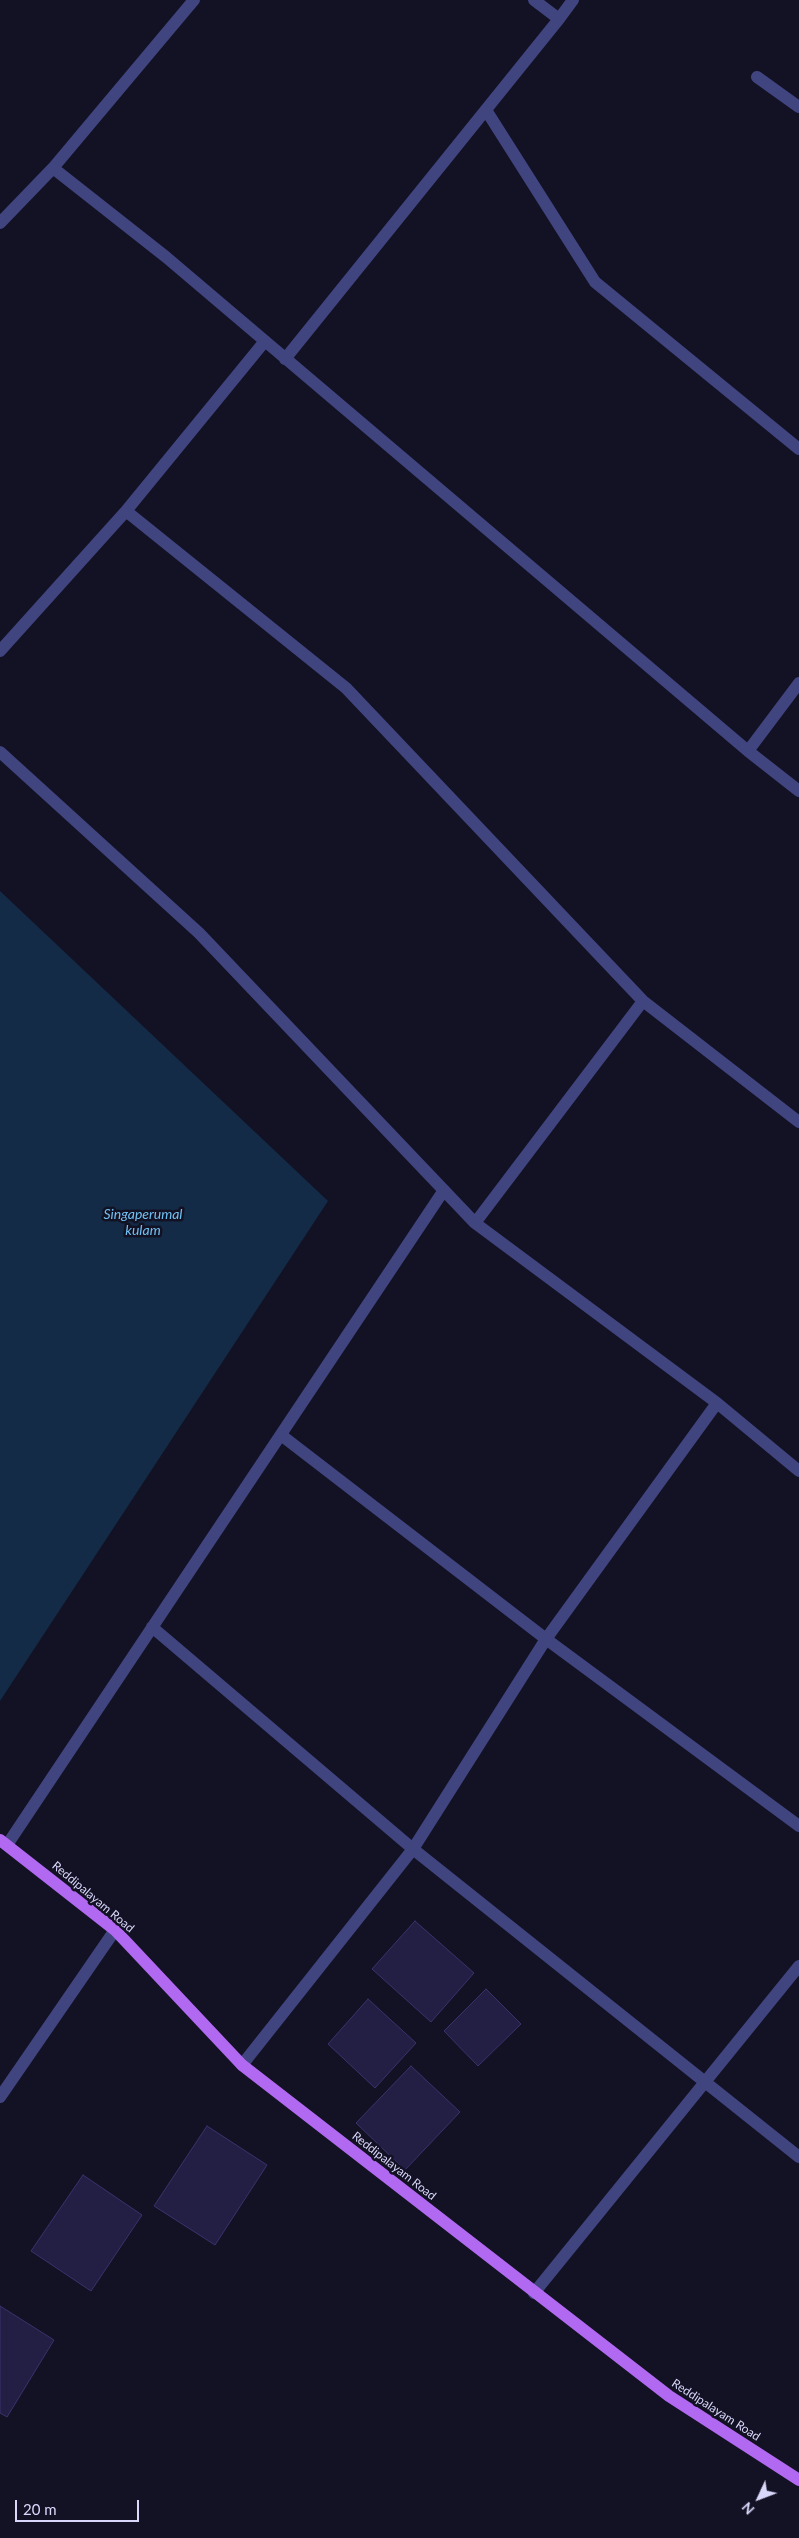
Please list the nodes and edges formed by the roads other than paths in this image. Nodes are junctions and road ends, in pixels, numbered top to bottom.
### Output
1 (194, 0) edge
2 (534, 0) edge
3 (573, 0) edge
4 (558, 19) junction
5 (757, 77) dead end
6 (799, 107) edge
7 (486, 110) junction
8 (53, 168) junction
9 (0, 223) edge
10 (265, 341) junction
11 (285, 359) junction
12 (799, 449) edge
13 (126, 511) junction
14 (0, 651) edge
15 (799, 683) edge
16 (748, 750) junction
17 (0, 752) edge
18 (799, 791) edge
19 (643, 1000) junction
20 (799, 1122) edge
21 (444, 1190) junction
22 (475, 1223) junction
23 (716, 1404) junction
24 (281, 1434) junction
25 (799, 1471) edge
26 (152, 1627) junction
27 (546, 1639) junction
28 (799, 1826) edge
29 (4, 1842) edge
30 (414, 1849) junction
31 (115, 1930) junction
32 (799, 1966) edge
33 (242, 2065) junction
34 (705, 2083) junction
35 (0, 2097) edge
36 (799, 2157) edge
37 (534, 2293) junction
38 (799, 2480) edge

1 - 8 street
2 - 4 street
3 - 4 street
4 - 7 street
5 - 6 street
7 - 11 street
7 - 12 street
8 - 9 street
8 - 10 street
10 - 11 street
10 - 13 street
11 - 16 street
13 - 14 street
13 - 19 street
15 - 16 street
16 - 18 street
17 - 21 street
19 - 20 street
19 - 22 street
21 - 22 street
21 - 24 street
22 - 23 street
23 - 25 street
23 - 27 street
24 - 26 street
24 - 27 street
26 - 29 street
26 - 30 street
27 - 28 street
27 - 30 street
29 - 31 main road, Reddipalayam Road
30 - 33 street
30 - 34 street
31 - 33 main road, Reddipalayam Road
31 - 35 street
32 - 34 street
33 - 37 main road, Reddipalayam Road
34 - 36 street
34 - 37 street
37 - 38 main road, Reddipalayam Road

